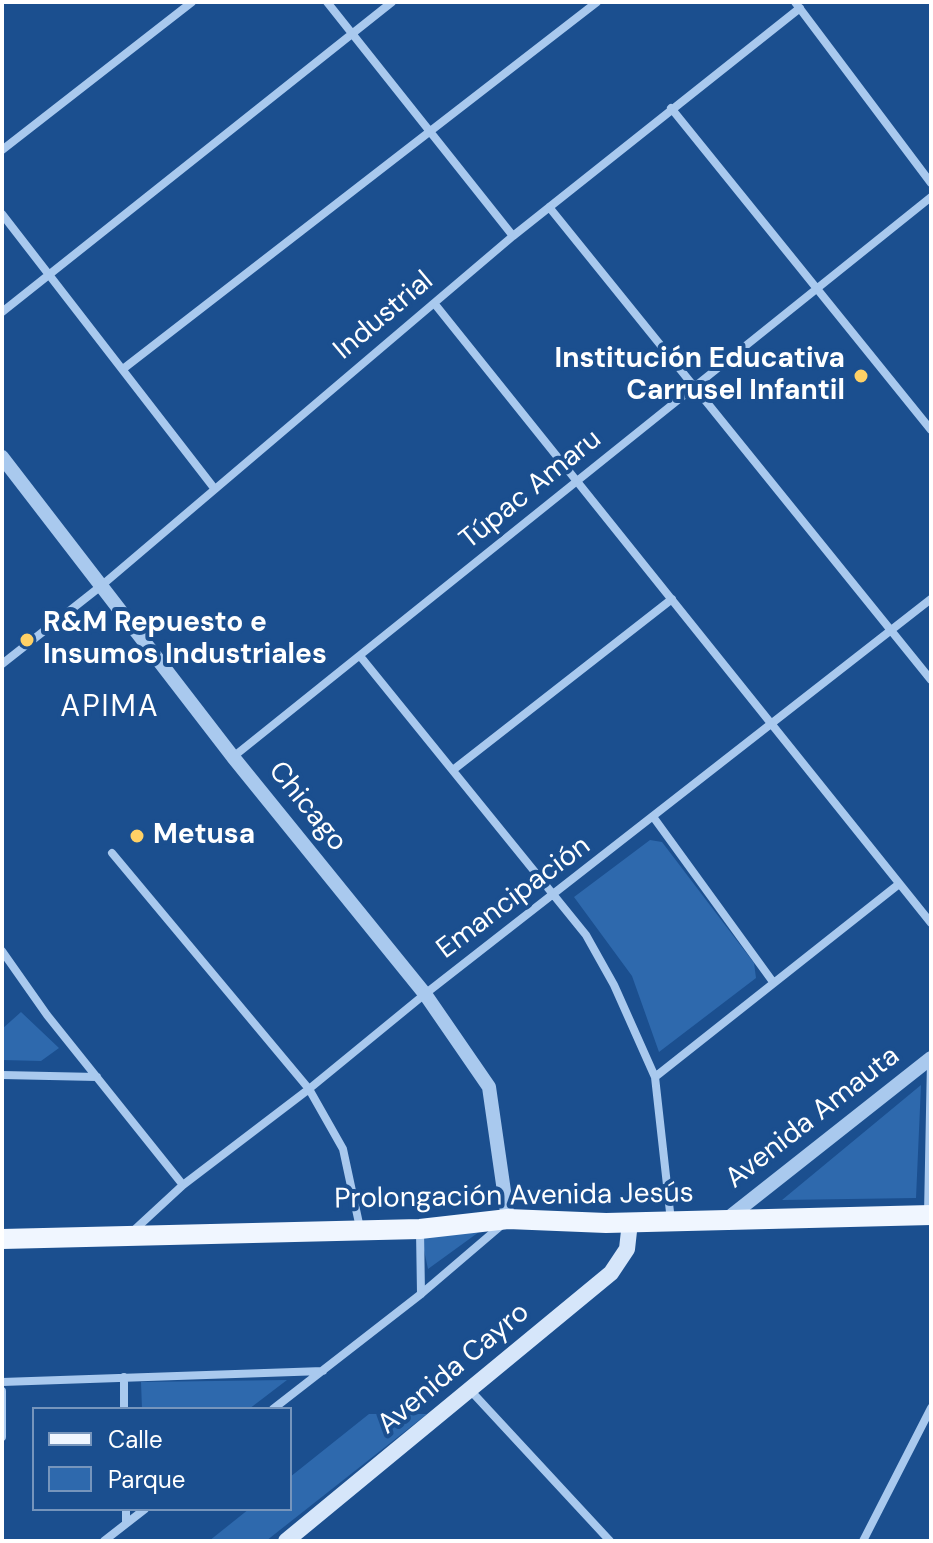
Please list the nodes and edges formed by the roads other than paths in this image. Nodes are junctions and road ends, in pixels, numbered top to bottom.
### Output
1 (192, 2) edge
2 (327, 2) edge
3 (392, 2) edge
4 (597, 2) edge
5 (798, 5) edge
6 (352, 35) junction
7 (671, 108) junction
8 (430, 132) junction
9 (2, 150) edge
10 (931, 183) edge
11 (931, 197) edge
12 (549, 207) junction
13 (2, 214) edge
14 (513, 236) junction
15 (50, 274) junction
16 (815, 290) junction
17 (434, 303) junction
18 (2, 312) edge
19 (123, 369) junction
20 (697, 386) junction
21 (931, 430) edge
22 (2, 457) edge
23 (577, 480) junction
24 (214, 488) junction
25 (101, 586) junction
26 (672, 599) junction
27 (931, 599) edge
28 (892, 630) junction
29 (360, 656) junction
30 (2, 664) edge
31 (931, 680) edge
32 (772, 724) junction
33 (233, 757) junction
34 (453, 770) junction
35 (654, 818) junction
36 (112, 853) dead end
37 (899, 884) junction
38 (554, 896) junction
39 (931, 923) edge
40 (2, 951) edge
41 (773, 982) junction
42 (425, 994) junction
43 (931, 1059) edge
44 (2, 1075) edge
45 (97, 1077) junction
46 (655, 1077) junction
47 (309, 1089) junction
48 (183, 1185) junction
49 (930, 1215) edge
50 (508, 1219) junction
51 (727, 1219) junction
52 (671, 1221) junction
53 (630, 1222) junction
54 (360, 1228) junction
55 (420, 1229) junction
56 (127, 1236) junction
57 (2, 1239) edge
58 (421, 1294) junction
59 (323, 1371) junction
60 (124, 1377) junction
61 (2, 1382) edge
62 (470, 1390) junction
63 (2, 1391) edge
64 (124, 1407) edge
65 (276, 1407) edge
66 (931, 1408) edge
67 (2, 1437) edge
68 (126, 1511) edge
69 (142, 1511) edge
70 (126, 1523) junction
71 (104, 1541) edge
72 (286, 1541) edge
73 (610, 1541) edge
74 (863, 1541) edge

1 - 9 street
2 - 6 street
3 - 6 street
4 - 8 street
5 - 7 street, Industrial
5 - 10 street
6 - 8 street
6 - 15 street
7 - 12 street, Industrial
7 - 16 street
8 - 14 street
8 - 19 street
11 - 16 street, Túpac Amaru
12 - 14 street, Industrial
12 - 20 street
13 - 15 street
14 - 17 street, Industrial
15 - 18 street
15 - 19 street
16 - 20 street, Túpac Amaru
16 - 21 street
17 - 23 street
17 - 24 street, Industrial
19 - 24 street
20 - 23 street, Túpac Amaru
20 - 28 street
22 - 25 street, Chicago
23 - 26 street
23 - 29 street, Túpac Amaru
24 - 25 street, Industrial
25 - 30 street, Industrial
25 - 33 street, Chicago
26 - 32 street
26 - 34 street
27 - 28 street, Emancipación
28 - 31 street
28 - 32 street, Emancipación
29 - 33 street, Túpac Amaru
29 - 34 street
32 - 35 street, Emancipación
32 - 37 street
33 - 42 street, Chicago
34 - 38 street
35 - 38 street, Emancipación
35 - 41 street
36 - 47 street
37 - 39 street
37 - 41 street
38 - 42 street, Emancipación
38 - 46 street
40 - 45 street
41 - 46 street
42 - 47 street, Emancipación
42 - 50 street, Chicago
43 - 49 street
43 - 51 street, Avenida Amauta
44 - 45 street
45 - 48 street
46 - 52 street
47 - 48 street, Emancipación
47 - 54 street
48 - 56 street, Emancipación
49 - 51 main road, Prolongación Avenida Jesús
50 - 53 main road, Prolongación Avenida Jesús
50 - 55 main road, Prolongación Avenida Jesús
50 - 58 street
51 - 52 main road, Prolongación Avenida Jesús
52 - 53 main road, Prolongación Avenida Jesús
53 - 62 main road, Avenida Cayro
54 - 55 main road, Prolongación Avenida Jesús
54 - 56 main road, Prolongación Avenida Jesús
55 - 58 street
56 - 57 main road, Prolongación Avenida Jesús
58 - 59 street
59 - 60 street
59 - 65 street
60 - 61 street
60 - 64 street
62 - 72 main road, Avenida Cayro
62 - 73 street
63 - 67 street
66 - 74 street
68 - 70 street
69 - 70 street
70 - 71 street

